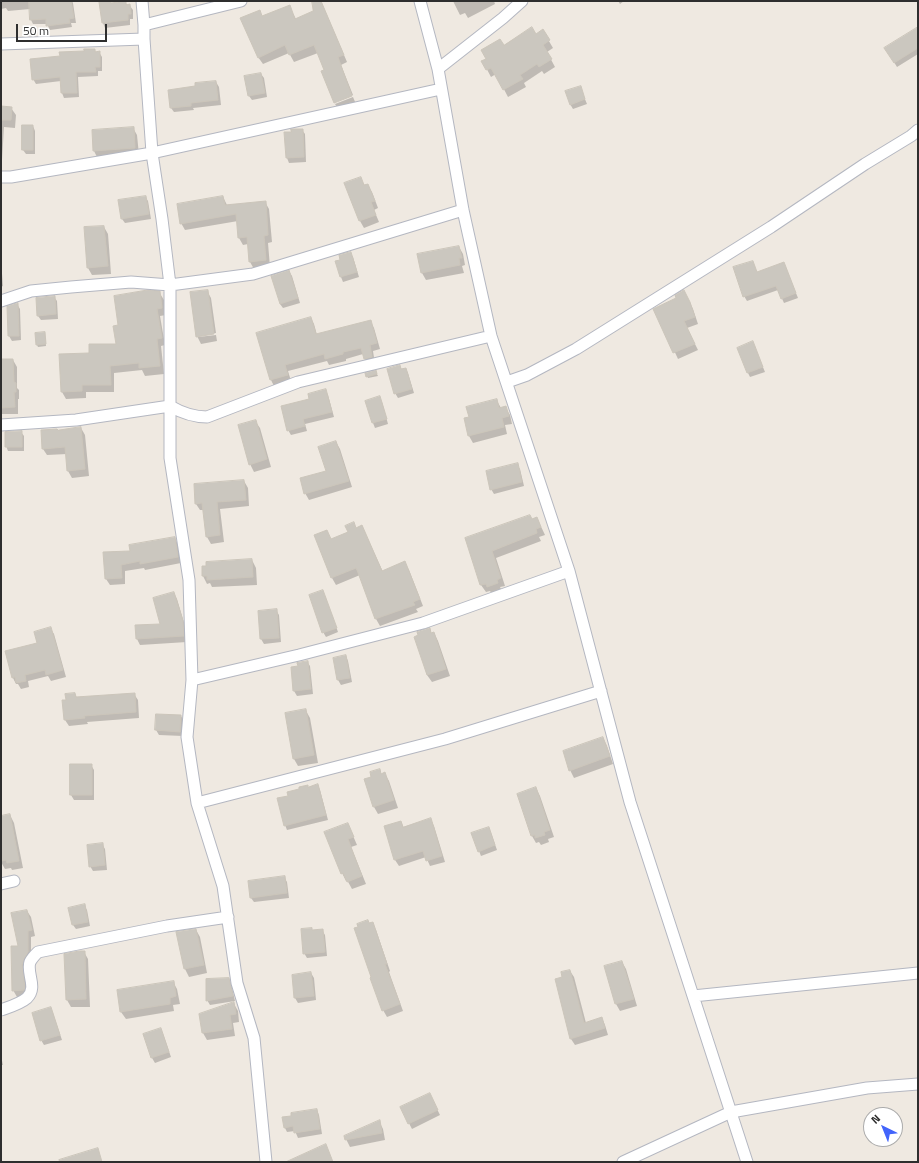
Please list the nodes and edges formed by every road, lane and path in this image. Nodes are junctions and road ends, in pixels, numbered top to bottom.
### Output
1 (142, 1) edge
2 (240, 1) edge
3 (420, 1) edge
4 (522, 1) edge
5 (144, 25) junction
6 (144, 39) junction
7 (1, 44) edge
8 (438, 69) junction
9 (441, 89) junction
10 (918, 130) edge
11 (152, 153) junction
12 (1, 177) edge
13 (464, 210) junction
14 (170, 284) junction
15 (1, 301) edge
16 (491, 336) junction
17 (507, 382) junction
18 (170, 406) junction
19 (1, 425) edge
20 (568, 571) junction
21 (192, 680) junction
22 (601, 691) junction
23 (197, 803) junction
24 (14, 880) dead end
25 (1, 884) edge
26 (228, 917) junction
27 (918, 973) edge
28 (693, 996) junction
29 (1, 1010) edge
30 (918, 1084) edge
31 (731, 1112) junction
32 (266, 1162) edge
33 (623, 1162) edge
34 (747, 1162) edge

1 - 5 street
2 - 5 street
3 - 8 street
4 - 8 street
5 - 6 street
6 - 7 street
6 - 11 street
8 - 9 street
9 - 11 street
9 - 13 street
10 - 17 street
11 - 12 street
11 - 14 street
13 - 14 street
13 - 16 street
14 - 15 street
14 - 18 street
16 - 17 street
16 - 18 street
17 - 20 street
18 - 19 street
18 - 21 street
20 - 21 street
20 - 22 street
21 - 23 street
22 - 23 street
22 - 28 street
23 - 26 street
24 - 25 street
26 - 29 street
26 - 32 street
27 - 28 street
28 - 31 street
30 - 31 street
31 - 33 street
31 - 34 street

